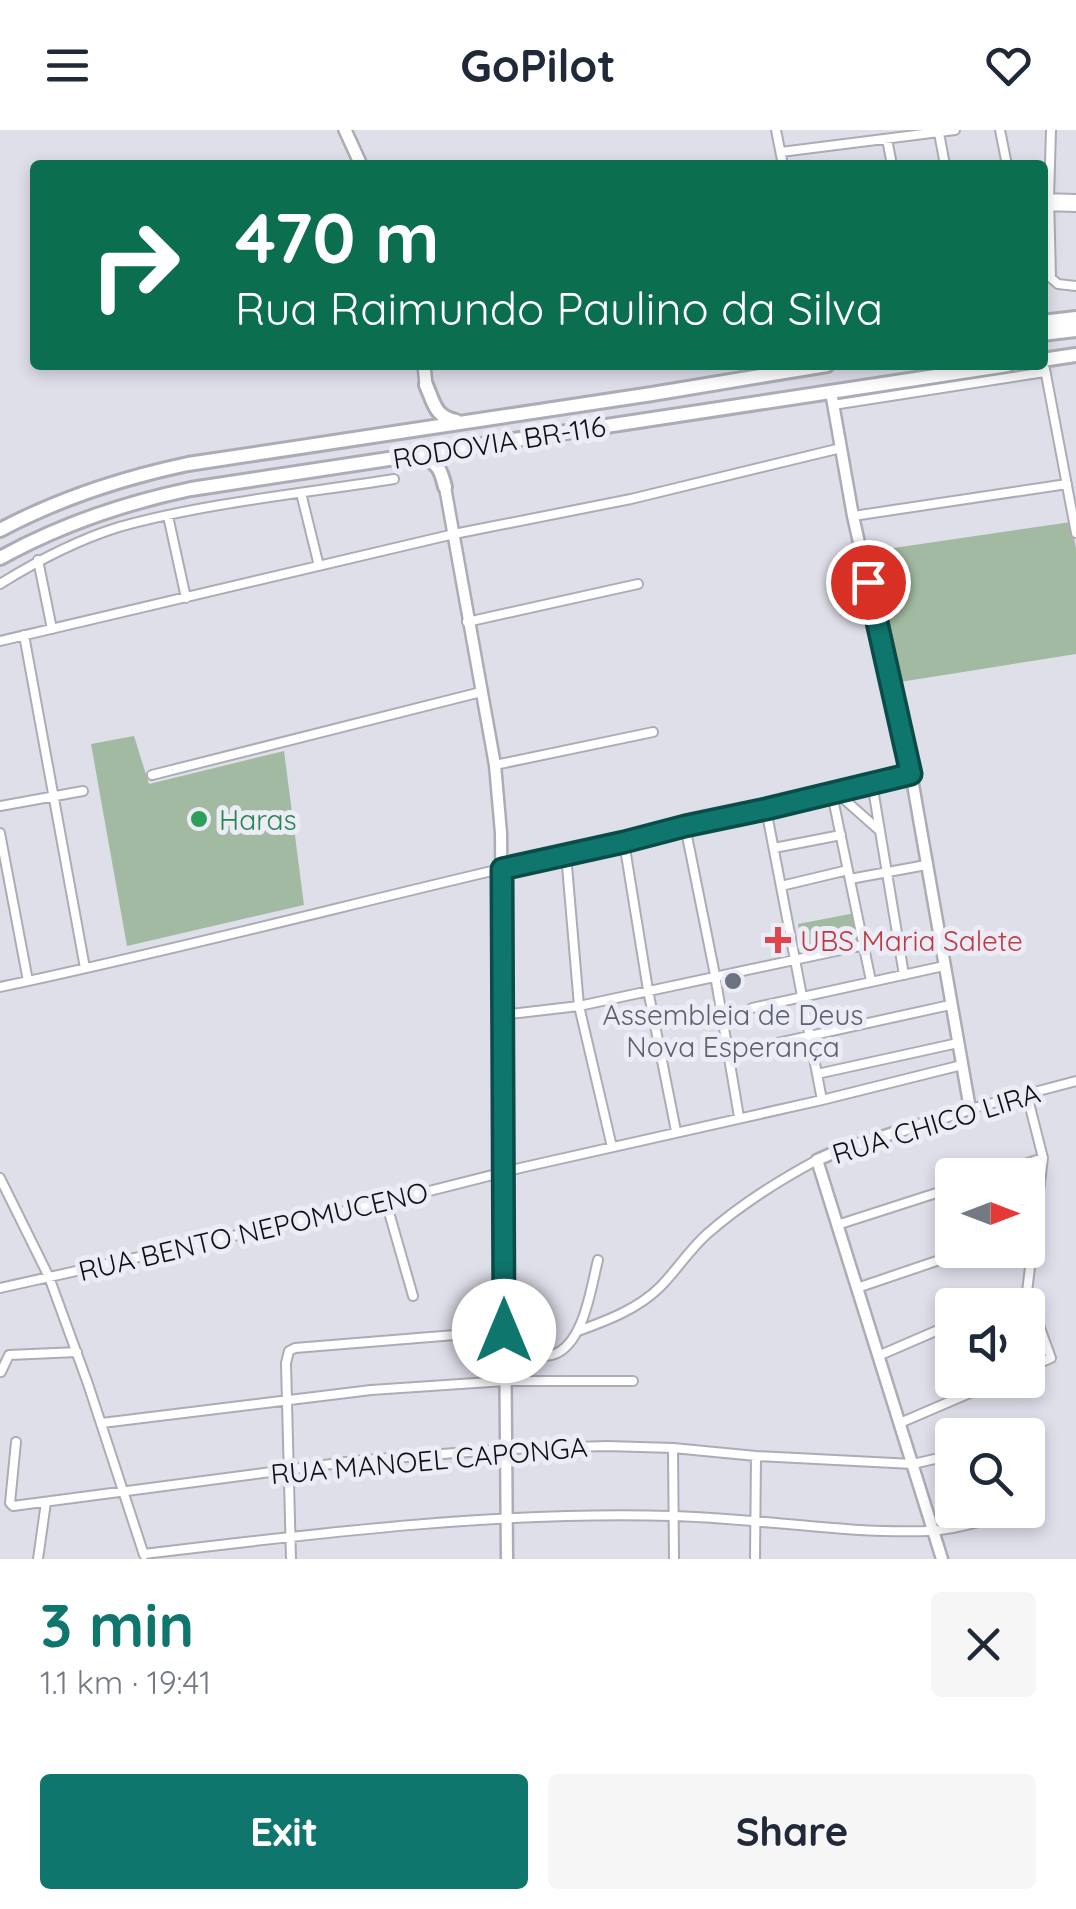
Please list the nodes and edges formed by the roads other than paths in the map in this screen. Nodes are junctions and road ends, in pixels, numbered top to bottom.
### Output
1 (345, 130) edge
2 (776, 130) edge
3 (955, 130) edge
4 (1000, 130) edge
5 (1051, 130) edge
6 (939, 133) junction
7 (887, 139) junction
8 (780, 152) junction
9 (359, 160) edge
10 (782, 160) edge
11 (891, 160) edge
12 (944, 160) edge
13 (1006, 160) edge
14 (1048, 173) edge
15 (1076, 199) edge
16 (1048, 202) edge
17 (1048, 202) edge
18 (1076, 206) edge
19 (1048, 232) edge
20 (1076, 286) edge
21 (1076, 318) edge
22 (1048, 321) edge
23 (1076, 330) edge
24 (1048, 333) edge
25 (1076, 356) edge
26 (1048, 363) edge
27 (424, 370) edge
28 (796, 370) edge
29 (981, 370) edge
30 (1007, 370) edge
31 (1046, 370) edge
32 (426, 385) junction
33 (832, 398) junction
34 (464, 423) junction
35 (412, 430) junction
36 (462, 448) junction
37 (841, 448) junction
38 (418, 455) junction
39 (394, 479) dead end
40 (1067, 484) junction
41 (445, 488) junction
42 (301, 494) junction
43 (168, 516) junction
44 (853, 516) junction
45 (0, 530) edge
46 (1076, 533) edge
47 (454, 534) junction
48 (0, 558) edge
49 (38, 560) junction
50 (319, 566) junction
51 (0, 584) edge
52 (638, 584) dead end
53 (186, 598) junction
54 (468, 622) junction
55 (52, 629) junction
56 (24, 636) junction
57 (0, 641) edge
58 (481, 692) junction
59 (653, 732) dead end
60 (496, 766) junction
61 (911, 774) junction
62 (152, 775) dead end
63 (872, 784) junction
64 (83, 791) dead end
65 (834, 793) junction
66 (54, 796) junction
67 (0, 806) edge
68 (766, 809) junction
69 (685, 826) junction
70 (880, 831) junction
71 (0, 834) edge
72 (841, 835) junction
73 (624, 842) junction
74 (774, 848) junction
75 (566, 854) junction
76 (926, 866) junction
77 (502, 869) junction
78 (886, 872) junction
79 (849, 875) junction
80 (781, 886) junction
81 (864, 945) junction
82 (795, 958) junction
83 (944, 966) junction
84 (85, 968) junction
85 (715, 975) junction
86 (904, 975) junction
87 (871, 981) junction
88 (28, 982) junction
89 (0, 988) edge
90 (648, 990) junction
91 (802, 997) junction
92 (950, 1004) junction
93 (579, 1006) junction
94 (752, 1008) dead end
95 (502, 1015) junction
96 (810, 1036) junction
97 (958, 1042) junction
98 (759, 1047) dead end
99 (962, 1065) junction
100 (817, 1074) junction
101 (1076, 1081) edge
102 (1027, 1095) junction
103 (822, 1100) junction
104 (970, 1109) junction
105 (739, 1117) junction
106 (676, 1132) junction
107 (612, 1147) junction
108 (1044, 1158) edge
109 (818, 1160) junction
110 (505, 1172) junction
111 (0, 1178) edge
112 (935, 1193) edge
113 (386, 1202) junction
114 (837, 1225) junction
115 (598, 1260) dead end
116 (935, 1262) edge
117 (49, 1278) junction
118 (0, 1288) edge
119 (857, 1288) junction
120 (414, 1296) dead end
121 (504, 1331) junction
122 (578, 1331) junction
123 (935, 1331) edge
124 (1045, 1340) edge
125 (76, 1352) junction
126 (505, 1356) junction
127 (878, 1356) junction
128 (1045, 1361) edge
129 (1, 1372) edge
130 (633, 1381) dead end
131 (505, 1382) junction
132 (958, 1398) edge
133 (287, 1400) junction
134 (900, 1423) junction
135 (102, 1424) junction
136 (16, 1442) dead end
137 (673, 1448) junction
138 (506, 1450) junction
139 (756, 1456) junction
140 (935, 1459) edge
141 (913, 1464) junction
142 (288, 1470) junction
143 (123, 1492) junction
144 (46, 1502) junction
145 (674, 1516) junction
146 (507, 1518) junction
147 (756, 1523) junction
148 (946, 1528) edge
149 (932, 1531) junction
150 (290, 1536) junction
151 (145, 1556) edge
152 (38, 1559) edge
153 (291, 1559) edge
154 (507, 1559) edge
155 (674, 1559) edge
156 (755, 1559) edge
157 (942, 1559) edge

1 - 9 main road
2 - 8 street
3 - 6 street
4 - 13 street
5 - 14 street
6 - 7 street
6 - 12 street
7 - 8 street
7 - 11 street
8 - 10 street
15 - 16 street
17 - 18 street
19 - 20 street
21 - 22 highway
23 - 24 highway
25 - 26 highway
27 - 32 main road
28 - 34 highway, RODOVIA BR-116
29 - 33 highway, RODOVIA BR-116
30 - 33 street
31 - 40 street
32 - 34 highway
32 - 35 highway
33 - 36 highway, RODOVIA BR-116
33 - 37 street
34 - 35 highway, RODOVIA BR-116
35 - 45 highway, RODOVIA BR-116
36 - 38 highway, RODOVIA BR-116
36 - 41 highway
37 - 44 street
37 - 47 street
38 - 41 highway
38 - 48 highway, RODOVIA BR-116
39 - 42 street
40 - 44 street
40 - 46 street
41 - 47 street
42 - 43 street
42 - 50 street
43 - 49 street
43 - 53 street
44 - 61 street
47 - 50 street
47 - 54 street
49 - 51 street
49 - 55 street
50 - 53 street
52 - 54 street
53 - 55 street
54 - 58 street
55 - 56 street
56 - 57 street
56 - 66 street
58 - 60 street
58 - 62 street
59 - 60 street
60 - 77 street
61 - 63 street
61 - 76 street
63 - 65 street
63 - 70 street
64 - 66 street
65 - 68 street
65 - 70 street
65 - 72 street
66 - 67 street
66 - 84 street
68 - 69 street
68 - 74 street
69 - 73 street
69 - 85 street
70 - 78 street
71 - 88 street
72 - 74 street
72 - 79 street
73 - 75 street
73 - 90 street
74 - 80 street
75 - 77 street
75 - 93 street
76 - 78 street
76 - 83 street
77 - 84 street
77 - 95 street
78 - 79 street
78 - 86 street
79 - 80 street
79 - 81 street
80 - 82 street
81 - 82 street
81 - 87 street
82 - 85 street
82 - 91 street
83 - 86 street
83 - 92 street
84 - 88 street
85 - 90 street
85 - 105 street
86 - 87 street
87 - 91 street
88 - 89 street
90 - 93 street
90 - 106 street
91 - 94 street
91 - 96 street
92 - 96 street
92 - 97 street
93 - 95 street
93 - 107 street
95 - 110 street
96 - 98 street
96 - 100 street
97 - 99 street
97 - 100 street
99 - 103 street, RUA BENTO NEPOMUCENO
99 - 104 street
100 - 103 street
101 - 102 street, RUA CHICO LIRA
102 - 104 street, RUA CHICO LIRA
102 - 108 street
103 - 105 street, RUA BENTO NEPOMUCENO
104 - 109 street, RUA CHICO LIRA
105 - 106 street, RUA BENTO NEPOMUCENO
106 - 107 street, RUA BENTO NEPOMUCENO
107 - 110 street, RUA BENTO NEPOMUCENO
109 - 114 street
109 - 122 street, RUA CHICO LIRA
110 - 113 street, RUA BENTO NEPOMUCENO
110 - 121 street
111 - 117 street
112 - 114 street
113 - 117 street, RUA BENTO NEPOMUCENO
113 - 120 street
114 - 119 street
115 - 122 street
116 - 119 street
117 - 118 street, RUA BENTO NEPOMUCENO
117 - 125 street
119 - 127 street
121 - 126 street
121 - 133 street
122 - 126 street, RUA CHICO LIRA
123 - 127 street
124 - 128 street
125 - 129 street
125 - 135 street
126 - 131 street
127 - 134 street
130 - 131 street
131 - 133 street
131 - 138 street
132 - 134 street
133 - 135 street
133 - 142 street
134 - 141 street
135 - 143 street
136 - 144 street, RUA MANOEL CAPONGA
137 - 138 street, RUA MANOEL CAPONGA
137 - 139 street, RUA MANOEL CAPONGA
137 - 145 street
138 - 142 street, RUA MANOEL CAPONGA
138 - 146 street
139 - 141 street, RUA MANOEL CAPONGA
139 - 147 street
140 - 141 street, RUA MANOEL CAPONGA
141 - 149 street
142 - 143 street, RUA MANOEL CAPONGA
142 - 150 street
143 - 144 street, RUA MANOEL CAPONGA
143 - 151 street
144 - 152 street
145 - 146 street
145 - 147 street
145 - 155 street
146 - 150 street
146 - 154 street
147 - 149 street
147 - 156 street
148 - 149 street
149 - 157 street
150 - 151 street
150 - 153 street

